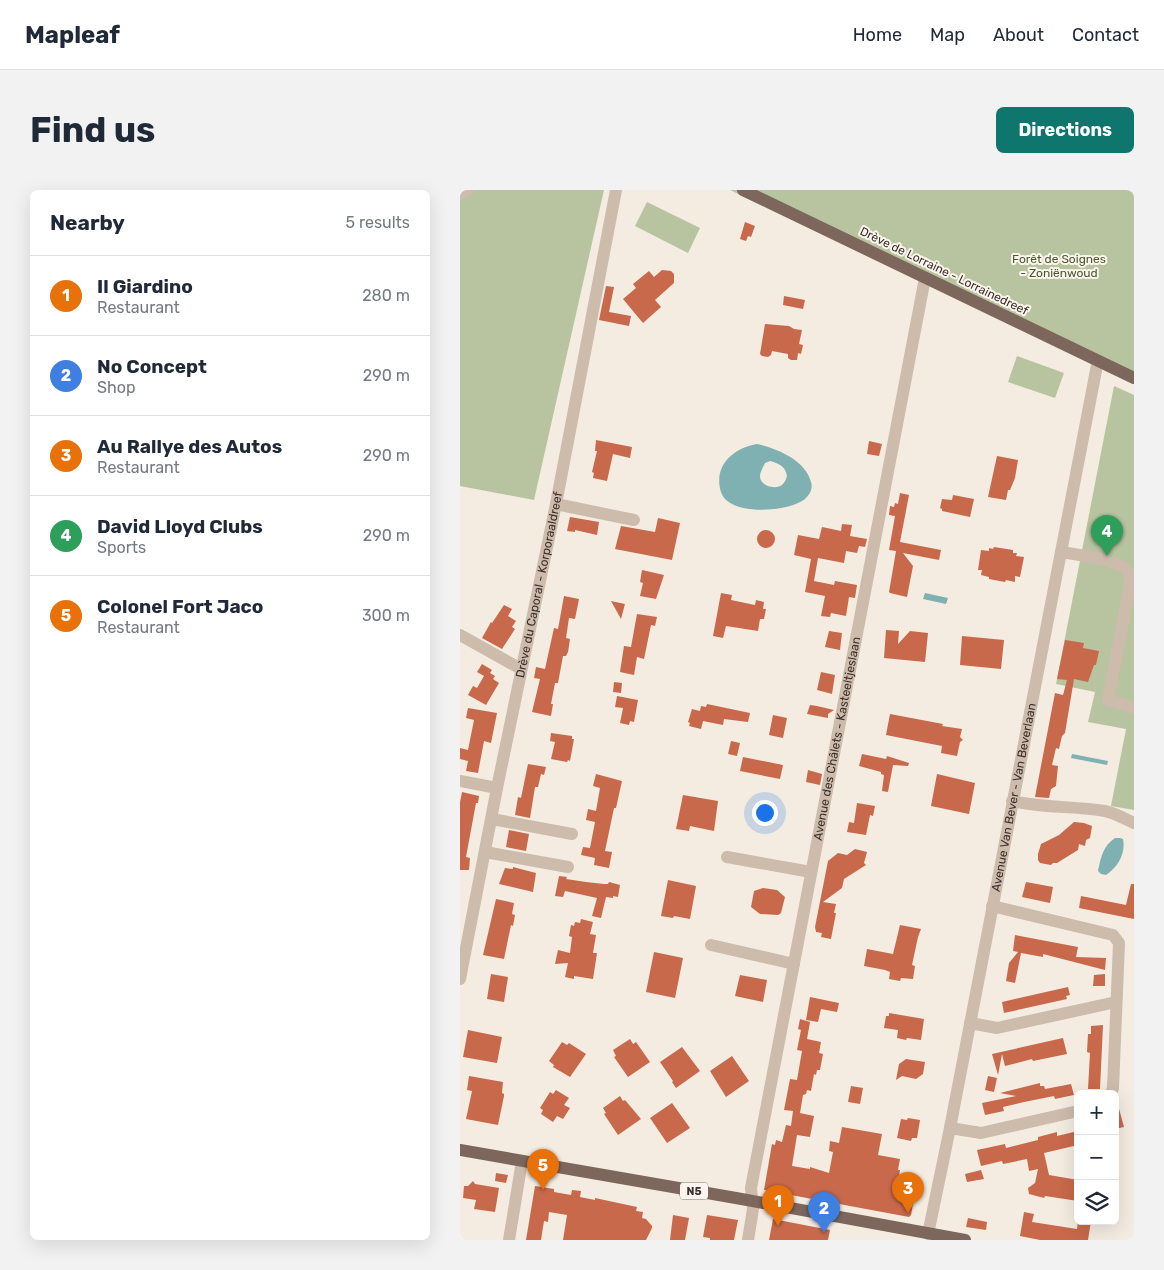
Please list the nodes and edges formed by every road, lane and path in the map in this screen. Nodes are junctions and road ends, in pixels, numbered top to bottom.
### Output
1 (468, 190) edge
2 (616, 190) edge
3 (743, 190) edge
4 (460, 194) edge
5 (926, 278) junction
6 (1098, 360) junction
7 (1134, 378) edge
8 (556, 504) junction
9 (634, 520) dead end
10 (1061, 552) junction
11 (1128, 628) edge
12 (460, 635) edge
13 (521, 669) junction
14 (1134, 708) edge
15 (460, 781) edge
16 (497, 788) junction
17 (1012, 801) junction
18 (492, 818) junction
19 (1134, 823) edge
20 (572, 834) dead end
21 (485, 852) junction
22 (727, 857) dead end
23 (568, 867) dead end
24 (811, 872) junction
25 (992, 906) junction
26 (465, 925) edge
27 (710, 945) dead end
28 (794, 964) junction
29 (460, 979) edge
30 (1116, 1002) junction
31 (970, 1024) junction
32 (1111, 1090) edge
33 (1074, 1112) edge
34 (950, 1128) junction
35 (460, 1150) edge
36 (522, 1161) junction
37 (752, 1201) junction
38 (928, 1234) junction
39 (508, 1240) edge
40 (748, 1240) edge
41 (965, 1240) edge

1 - 4 street
2 - 8 street, Drève du Caporal - Korporaaldreef
3 - 5 main road, Drève de Lorraine - Lorrainedreef
5 - 6 main road, Drève de Lorraine - Lorrainedreef
5 - 24 street, Avenue des Châlets - Kasteeltjeslaan
6 - 7 main road, Drève de Lorraine - Lorrainedreef
6 - 10 street, Avenue Van Bever - Van Beverlaan
8 - 9 street
8 - 13 street, Drève du Caporal - Korporaaldreef
10 - 11 street
10 - 17 street, Avenue Van Bever - Van Beverlaan
11 - 14 street
12 - 13 street
13 - 16 street, Drève du Caporal - Korporaaldreef
15 - 16 street
16 - 18 street, Drève du Caporal - Korporaaldreef
17 - 19 street
17 - 25 street, Avenue Van Bever - Van Beverlaan
18 - 20 street
18 - 21 street, Drève du Caporal - Korporaaldreef
21 - 23 street
21 - 26 street, Drève du Caporal - Korporaaldreef
22 - 24 street
24 - 28 street, Avenue des Châlets - Kasteeltjeslaan
25 - 30 street
25 - 31 street, Avenue Van Bever - Van Beverlaan
26 - 29 street, Drève du Caporal - Korporaaldreef
27 - 28 street
28 - 37 street, Avenue des Châlets - Kasteeltjeslaan
30 - 31 street
30 - 32 street
31 - 34 street, Avenue Van Bever - Van Beverlaan
33 - 34 street
34 - 38 street, Avenue Van Bever - Van Beverlaan
35 - 36 main road, N5
36 - 37 main road, N5
36 - 39 street
37 - 38 main road, N5
37 - 40 street, Avenue des Châlets - Kasteeltjeslaan
38 - 41 main road, N5

